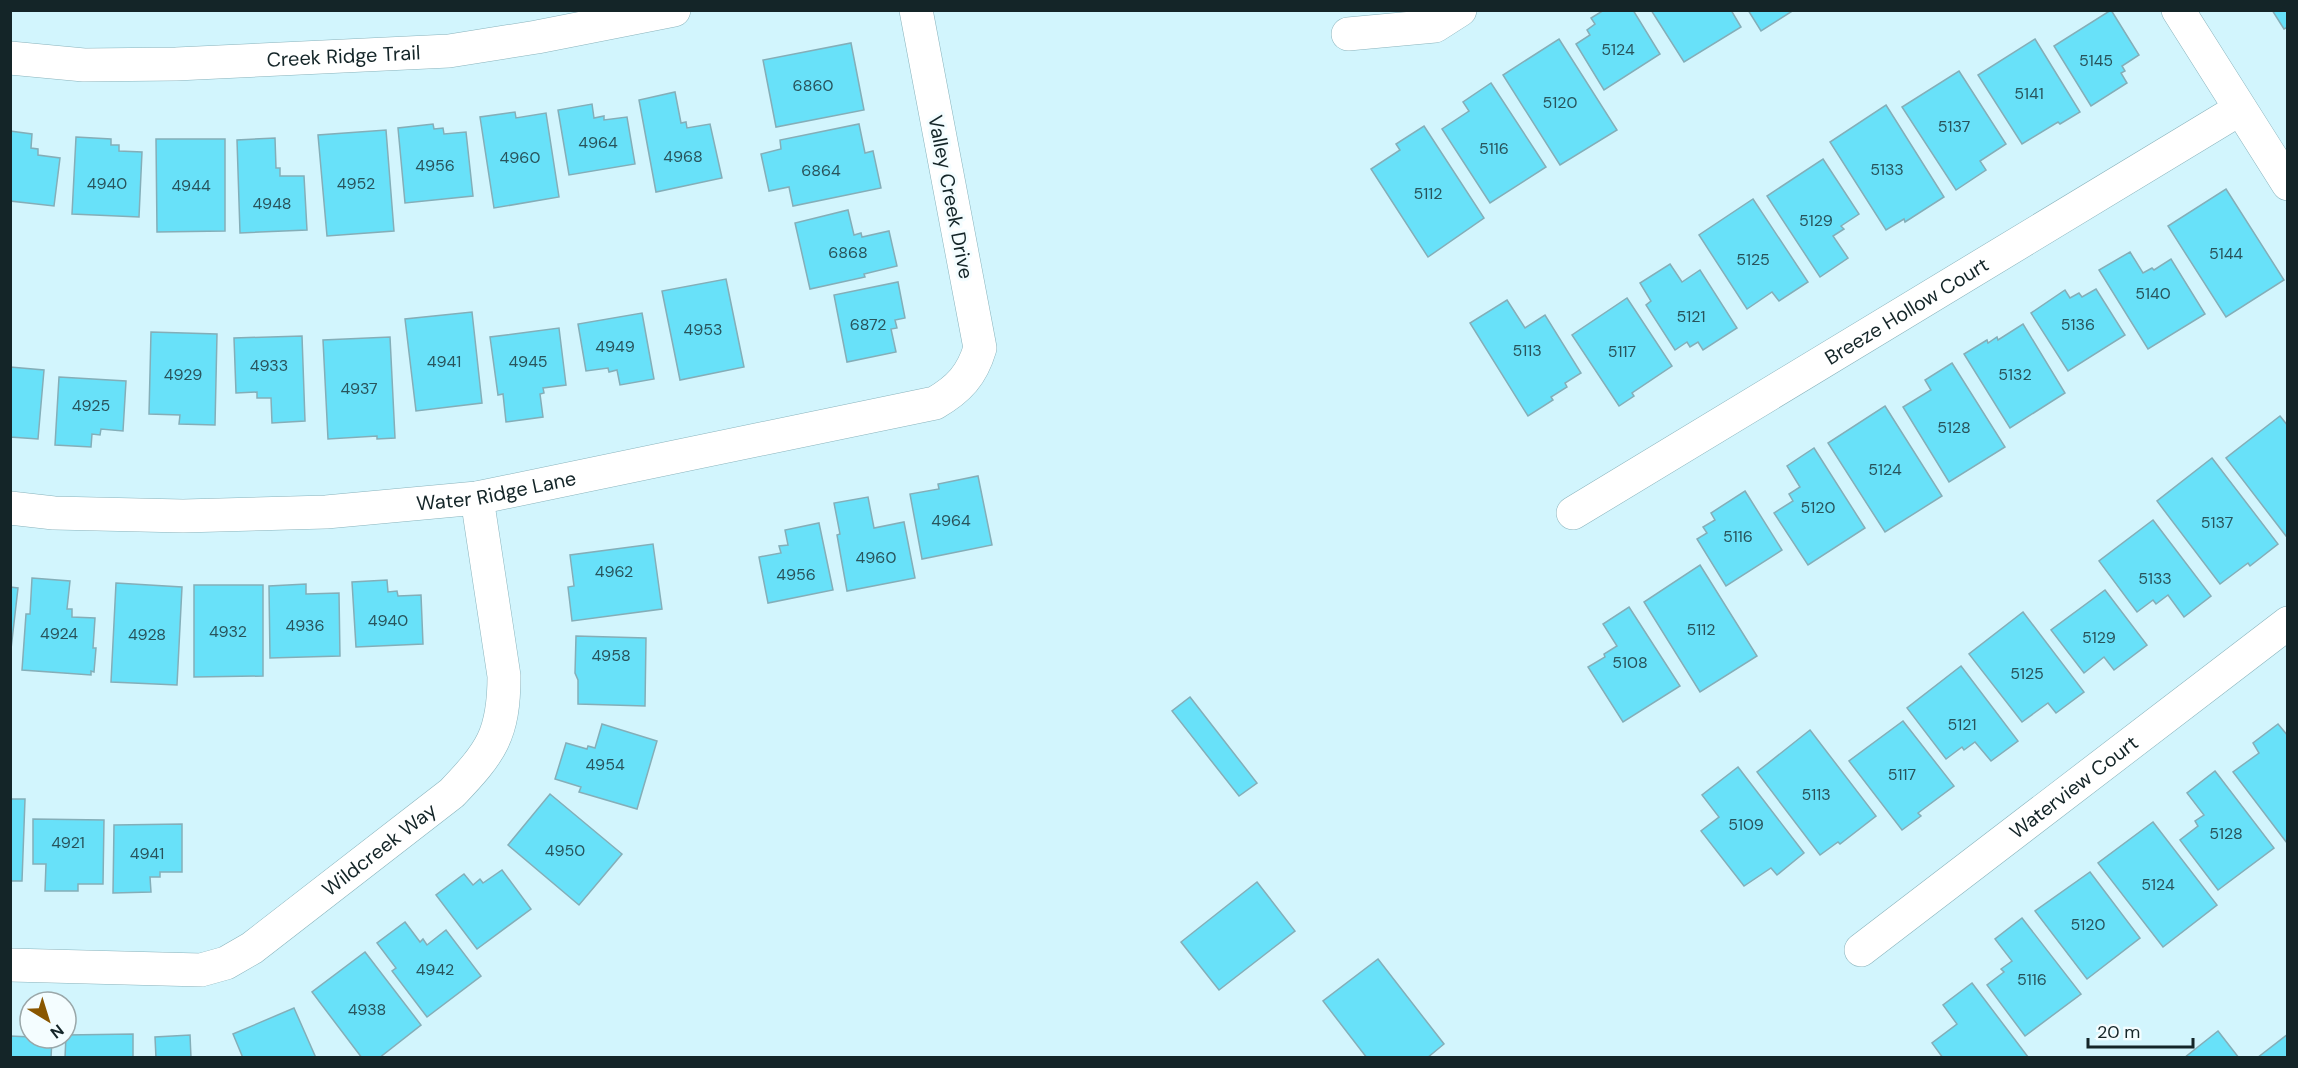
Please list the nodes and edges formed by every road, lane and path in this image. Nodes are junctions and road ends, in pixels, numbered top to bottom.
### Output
1 (674, 10) edge
2 (916, 10) edge
3 (1460, 10) edge
4 (2178, 10) edge
5 (1348, 34) dead end
6 (10, 58) edge
7 (2240, 109) junction
8 (2288, 184) edge
9 (964, 380) joint
10 (477, 498) junction
11 (10, 508) edge
12 (1573, 513) dead end
13 (2288, 624) edge
14 (1861, 950) dead end
15 (10, 965) edge

1 - 6 street, Creek Ridge Trail
2 - 9 street, Valley Creek Drive
3 - 5 street
4 - 7 street
7 - 8 street
7 - 12 street, Breeze Hollow Court
9 - 10 street, Water Ridge Lane
10 - 11 street, Water Ridge Lane
10 - 15 street, Wildcreek Way
13 - 14 street, Waterview Court

